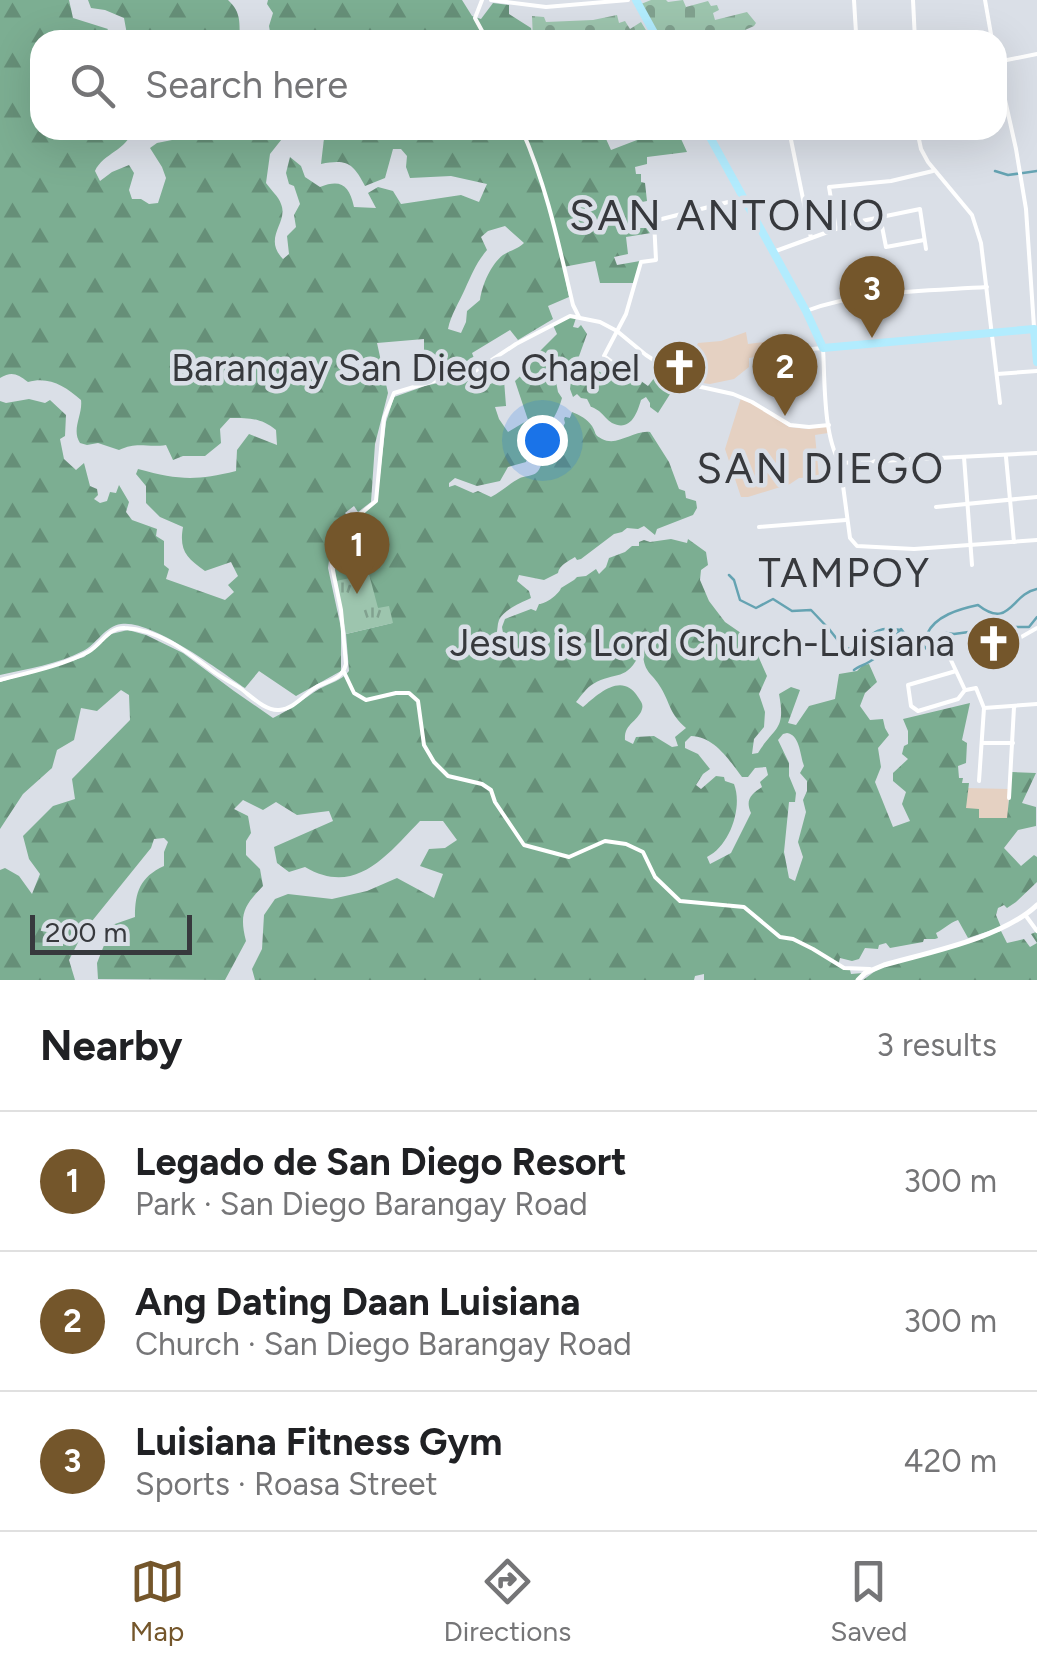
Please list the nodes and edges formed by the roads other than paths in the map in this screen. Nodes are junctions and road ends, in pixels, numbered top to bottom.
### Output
1 (482, 0) edge
2 (491, 0) edge
3 (632, 0) edge
4 (854, 0) edge
5 (913, 0) edge
6 (985, 0) edge
7 (482, 30) edge
8 (652, 30) edge
9 (856, 30) edge
10 (914, 30) edge
11 (990, 30) edge
12 (1037, 54) edge
13 (1007, 61) edge
14 (1007, 108) edge
15 (526, 140) edge
16 (712, 140) edge
17 (791, 140) edge
18 (919, 140) edge
19 (933, 171) junction
20 (744, 198) junction
21 (880, 216) junction
22 (836, 229) junction
23 (812, 238) junction
24 (925, 240) junction
25 (926, 249) dead end
26 (773, 252) junction
27 (986, 286) junction
28 (806, 311) junction
29 (579, 317) junction
30 (1036, 328) edge
31 (618, 331) junction
32 (991, 332) junction
33 (823, 348) junction
34 (776, 352) dead end
35 (1037, 362) edge
36 (616, 364) dead end
37 (1037, 371) edge
38 (997, 374) junction
39 (1000, 403) dead end
40 (829, 424) junction
41 (1037, 453) edge
42 (1006, 455) junction
43 (964, 457) junction
44 (840, 463) junction
45 (1037, 498) edge
46 (1010, 500) junction
47 (968, 504) junction
48 (936, 507) dead end
49 (846, 520) junction
50 (759, 527) dead end
51 (1037, 540) edge
52 (1014, 542) junction
53 (971, 545) junction
54 (972, 565) dead end
55 (1037, 628) edge
56 (1008, 644) dead end
57 (949, 656) dead end
58 (956, 670) junction
59 (344, 672) junction
60 (0, 680) edge
61 (965, 690) junction
62 (1037, 704) edge
63 (1014, 707) junction
64 (984, 708) junction
65 (1013, 743) junction
66 (982, 744) junction
67 (980, 781) dead end
68 (1009, 798) dead end
69 (1037, 905) edge
70 (1026, 916) junction
71 (1037, 931) edge
72 (874, 969) junction
73 (858, 980) edge

1 - 7 street
2 - 3 street
3 - 8 main road
4 - 9 street
5 - 10 street
6 - 11 street
12 - 13 street
14 - 30 street
15 - 29 street
16 - 20 main road
17 - 23 street
18 - 19 street
19 - 22 street
19 - 27 street
20 - 26 main road
20 - 31 street
21 - 22 street
21 - 24 street
21 - 24 street
22 - 23 street
23 - 26 street
24 - 25 street
26 - 28 main road
27 - 28 street
27 - 32 street
28 - 33 main road
29 - 31 street
29 - 59 street
30 - 32 main road
30 - 35 main road
31 - 36 street
31 - 40 street
32 - 33 main road
32 - 38 street
33 - 34 street
33 - 40 street
37 - 38 street
38 - 39 street
40 - 44 street
41 - 42 street
42 - 43 street
42 - 46 street
43 - 44 street
43 - 47 street
44 - 49 street
45 - 46 street
46 - 47 street
46 - 52 street
47 - 48 street
47 - 53 street
49 - 50 street
49 - 53 street
51 - 52 street
52 - 53 street
53 - 54 street
55 - 56 street
57 - 58 street
58 - 61 street
58 - 61 street
59 - 60 street
59 - 72 street
61 - 64 street
62 - 63 street
63 - 64 street
63 - 65 street
64 - 66 street
65 - 66 street
65 - 68 street
66 - 67 street
69 - 70 street
70 - 71 street
70 - 72 street
72 - 73 street

